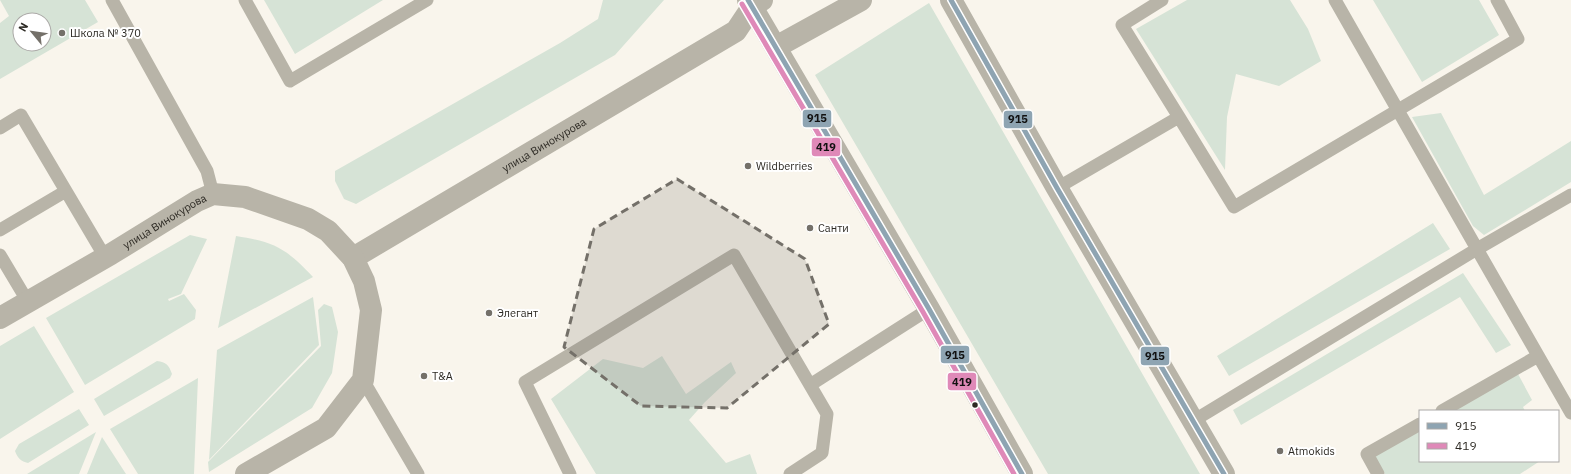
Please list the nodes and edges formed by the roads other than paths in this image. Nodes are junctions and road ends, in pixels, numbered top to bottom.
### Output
1 (112, 0) edge
2 (245, 0) edge
3 (427, 0) edge
4 (861, 0) edge
5 (951, 0) edge
6 (1162, 0) edge
7 (1335, 0) edge
8 (1496, 0) edge
9 (754, 2) edge
10 (736, 31) junction
11 (776, 47) junction
12 (1398, 110) junction
13 (1179, 117) junction
14 (0, 128) edge
15 (1057, 188) junction
16 (66, 192) junction
17 (213, 194) junction
18 (1571, 195) edge
19 (0, 230) edge
20 (1477, 249) junction
21 (0, 254) edge
22 (105, 257) junction
23 (353, 258) junction
24 (28, 302) junction
25 (929, 309) junction
26 (0, 318) edge
27 (1538, 356) junction
28 (363, 380) junction
29 (810, 385) junction
30 (1444, 410) edge
31 (1571, 413) edge
32 (1194, 421) junction
33 (1419, 425) edge
34 (246, 474) edge
35 (418, 474) edge
36 (570, 474) edge
37 (790, 474) edge
38 (1022, 474) edge
39 (1224, 474) edge
40 (1378, 474) edge

1 - 17 lane
2 - 3 lane
4 - 11 street
5 - 15 street
6 - 13 lane
7 - 12 lane
8 - 12 lane
9 - 10 street, улица Винокурова
9 - 11 street
10 - 11 street
10 - 23 street, улица Винокурова
11 - 25 street
12 - 13 lane
12 - 20 lane
13 - 15 lane
14 - 16 lane
15 - 32 street
16 - 19 lane
16 - 22 lane
17 - 22 street, улица Винокурова
17 - 23 street, улица Винокурова
18 - 20 lane
20 - 27 lane
20 - 32 lane
21 - 24 lane
22 - 24 street, улица Винокурова
23 - 28 street, улица Винокурова
24 - 26 street, улица Винокурова
25 - 29 lane
25 - 38 street
27 - 30 lane
27 - 31 lane
28 - 34 street
28 - 35 lane
29 - 36 lane
29 - 37 lane
32 - 39 street
33 - 40 lane

